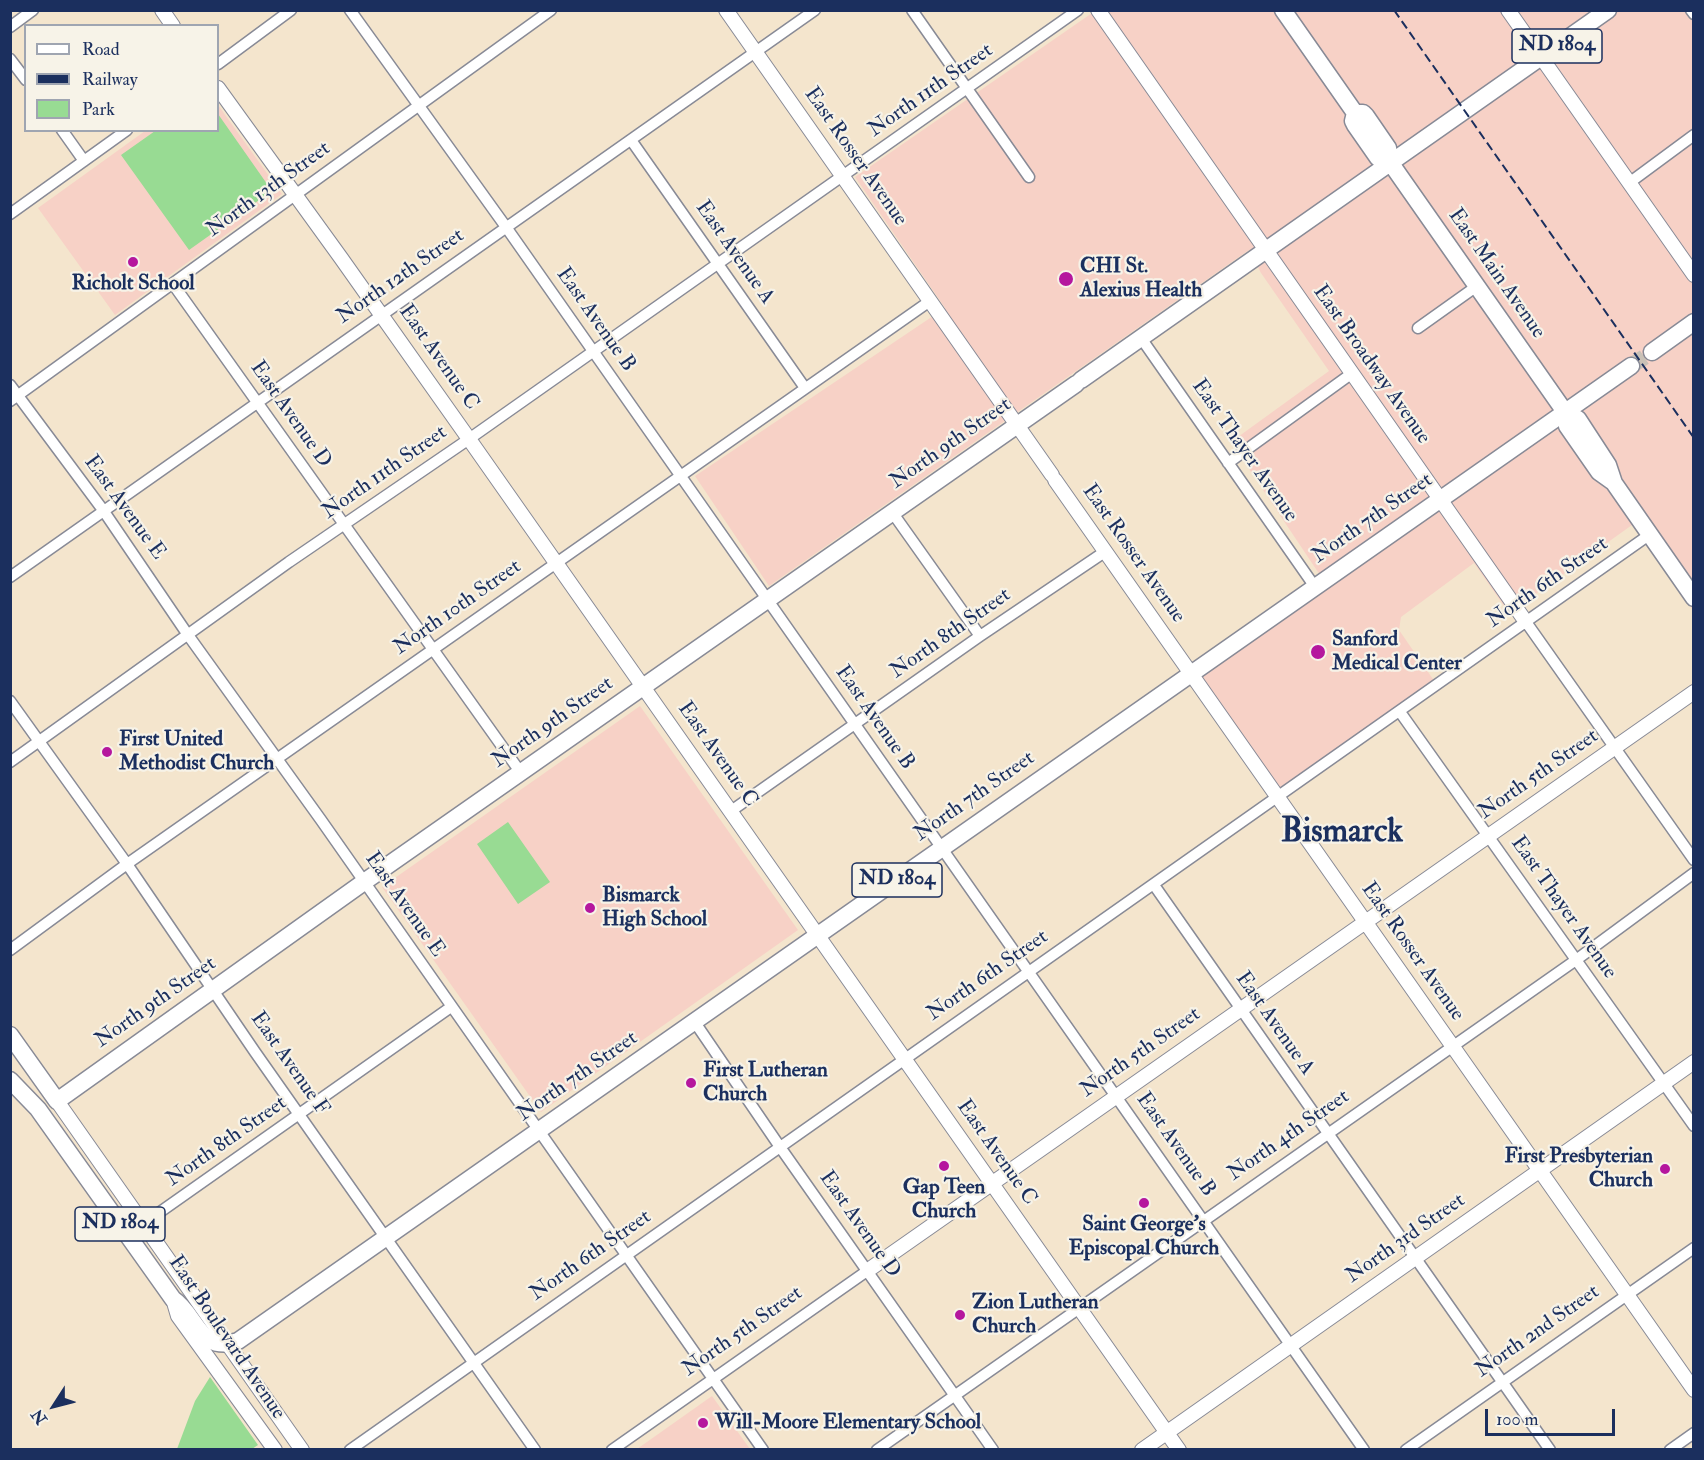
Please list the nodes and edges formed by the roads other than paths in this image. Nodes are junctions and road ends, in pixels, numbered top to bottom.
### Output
1 (33, 10) edge
2 (162, 10) edge
3 (291, 10) edge
4 (350, 10) edge
5 (551, 10) edge
6 (726, 10) edge
7 (815, 10) edge
8 (912, 10) edge
9 (1078, 10) edge
10 (1098, 10) edge
11 (1283, 10) edge
12 (1508, 10) edge
13 (1608, 10) edge
14 (1691, 10) edge
15 (1694, 14) edge
16 (172, 24) edge
17 (10, 27) edge
18 (756, 52) junction
19 (1541, 58) junction
20 (10, 59) edge
21 (219, 63) edge
22 (24, 77) edge
23 (219, 89) edge
24 (967, 90) junction
25 (419, 106) junction
26 (63, 132) edge
27 (124, 132) edge
28 (1694, 135) edge
29 (631, 140) junction
30 (84, 161) junction
31 (1390, 162) junction
32 (843, 177) junction
33 (1029, 177) dead end
34 (1629, 183) junction
35 (295, 195) junction
36 (10, 214) edge
37 (506, 226) junction
38 (1266, 250) junction
39 (718, 264) junction
40 (1694, 275) edge
41 (172, 284) junction
42 (1477, 286) junction
43 (930, 301) junction
44 (382, 315) junction
45 (1694, 322) edge
46 (1418, 328) dead end
47 (1141, 338) junction
48 (593, 351) junction
49 (1652, 352) tunnel mouth
50 (1631, 366) tunnel mouth
51 (1351, 374) junction
52 (10, 386) edge
53 (805, 388) junction
54 (14, 399) edge
55 (258, 402) junction
56 (1565, 412) junction
57 (1018, 425) junction
58 (470, 439) junction
59 (1228, 463) junction
60 (681, 475) junction
61 (1440, 499) junction
62 (103, 510) junction
63 (892, 512) junction
64 (344, 526) junction
65 (1649, 535) junction
66 (1106, 551) junction
67 (556, 562) junction
68 (10, 577) edge
69 (1315, 587) junction
70 (1694, 598) edge
71 (768, 600) junction
72 (1526, 622) junction
73 (188, 635) junction
74 (980, 636) junction
75 (432, 650) junction
76 (1191, 674) junction
77 (643, 687) junction
78 (1694, 692) edge
79 (10, 701) edge
80 (1400, 712) junction
81 (855, 724) junction
82 (39, 741) junction
83 (1614, 747) junction
84 (277, 759) junction
85 (10, 762) edge
86 (521, 773) junction
87 (1278, 798) junction
88 (731, 811) junction
89 (1488, 836) junction
90 (942, 848) junction
91 (1694, 860) edge
92 (127, 864) junction
93 (1694, 873) edge
94 (364, 882) junction
95 (1154, 885) junction
96 (1365, 922) junction
97 (818, 935) junction
98 (10, 950) edge
99 (1576, 960) junction
100 (1029, 971) junction
101 (213, 990) junction
102 (451, 1007) junction
103 (1240, 1009) junction
104 (694, 1021) junction
105 (10, 1024) edge
106 (10, 1035) edge
107 (1453, 1046) junction
108 (904, 1060) junction
109 (1694, 1062) edge
110 (41, 1078) junction
111 (10, 1080) edge
112 (1664, 1083) junction
113 (1117, 1096) junction
114 (57, 1101) junction
115 (300, 1114) junction
116 (1694, 1126) edge
117 (539, 1132) junction
118 (1328, 1133) junction
119 (780, 1147) junction
120 (67, 1149) junction
121 (1540, 1170) junction
122 (992, 1183) junction
123 (1204, 1220) junction
124 (143, 1224) junction
125 (387, 1238) junction
126 (1694, 1248) edge
127 (626, 1255) junction
128 (1415, 1258) junction
129 (867, 1270) junction
130 (1627, 1294) junction
131 (172, 1299) junction
132 (1079, 1308) junction
133 (227, 1344) junction
134 (1291, 1345) junction
135 (474, 1361) junction
136 (713, 1379) junction
137 (1502, 1381) junction
138 (1694, 1390) edge
139 (955, 1395) junction
140 (1167, 1432) junction
141 (1694, 1433) edge
142 (275, 1449) edge
143 (302, 1449) edge
144 (350, 1449) edge
145 (536, 1449) edge
146 (612, 1449) edge
147 (763, 1449) edge
148 (877, 1449) edge
149 (993, 1449) edge
150 (1142, 1449) edge
151 (1179, 1449) edge
152 (1364, 1449) edge
153 (1406, 1449) edge
154 (1550, 1449) edge
155 (1670, 1449) edge

1 - 17 street
2 - 16 street
3 - 21 street
4 - 25 street, East Avenue B
5 - 25 street, North 13th Street
6 - 18 street, East Rosser Avenue
7 - 18 street, North 12th Street
8 - 24 street
9 - 24 street, North 11th Street
10 - 38 street, East Broadway Avenue
11 - 31 main road, East Main Avenue
12 - 19 street
13 - 19 main road, ND 1804
14 - 15 street
18 - 29 street, North 12th Street
18 - 32 street, East Rosser Avenue
19 - 31 main road, ND 1804
19 - 34 street
20 - 22 street
23 - 35 street, East Avenue C
24 - 32 street, North 11th Street
24 - 33 street
25 - 35 street, North 13th Street
25 - 37 street, East Avenue B
26 - 30 street
27 - 30 street
28 - 34 street
29 - 37 street, North 12th Street
29 - 39 street, East Avenue A
30 - 36 street
31 - 38 main road, North 9th Street / ND 1804
31 - 42 main road, East Main Avenue
32 - 39 street, North 11th Street
32 - 43 street, East Rosser Avenue
34 - 40 street
35 - 41 street, North 13th Street
35 - 44 street, East Avenue C
37 - 44 street, North 12th Street
37 - 48 street, East Avenue B
38 - 47 main road, North 9th Street / ND 1804
38 - 51 street, East Broadway Avenue
39 - 48 street, North 11th Street
39 - 53 street, East Avenue A
41 - 54 street, North 13th Street
41 - 55 street, East Avenue D
42 - 46 street
42 - 56 main road, East Main Avenue
43 - 53 street, North 10th Street
43 - 57 street, East Rosser Avenue
44 - 55 street, North 12th Street
44 - 58 street, East Avenue C
45 - 49 main road
47 - 57 main road, North 9th Street / ND 1804
47 - 59 street, East Thayer Avenue
48 - 58 street, North 11th Street
48 - 60 street, East Avenue B
50 - 56 main road, North 7th Street / ND 1804
51 - 59 street
51 - 61 street, East Broadway Avenue
52 - 54 street, East Avenue E
53 - 60 street, North 10th Street
54 - 62 street, East Avenue E
55 - 62 street, North 12th Street
55 - 64 street, East Avenue D
56 - 61 main road, North 7th Street / ND 1804
56 - 65 main road, East Main Avenue
57 - 63 main road, North 9th Street / ND 1804
57 - 66 street, East Rosser Avenue
58 - 64 street, North 11th Street
58 - 67 street, East Avenue C
59 - 69 street, East Thayer Avenue
60 - 67 street, North 10th Street
60 - 71 street, East Avenue B
61 - 69 main road, North 7th Street / ND 1804
61 - 72 street, East Broadway Avenue
62 - 68 street, North 12th Street
62 - 73 street, East Avenue E
63 - 71 main road, North 9th Street / ND 1804
63 - 74 street
64 - 73 street, North 11th Street
64 - 75 street, East Avenue D
65 - 70 main road, East Main Avenue
65 - 72 street, North 6th Street
66 - 74 street, North 8th Street
66 - 76 street, East Rosser Avenue
67 - 75 street, North 10th Street
67 - 77 street, East Avenue C
69 - 76 main road, North 7th Street / ND 1804
71 - 77 main road, North 9th Street / ND 1804
71 - 81 street, East Avenue B
72 - 80 street, North 6th Street
72 - 83 street, East Broadway Avenue
73 - 82 street, North 11th Street
73 - 84 street, East Avenue E
74 - 81 street, North 8th Street
75 - 84 street, North 10th Street
75 - 86 street, East Avenue D
76 - 87 street, East Rosser Avenue
76 - 90 main road, North 7th Street / ND 1804
77 - 86 main road, North 9th Street / ND 1804
77 - 88 street, East Avenue C
78 - 83 street, North 5th Street
79 - 82 street, East Avenue F
80 - 87 street, North 6th Street
80 - 89 street, East Thayer Avenue
81 - 88 street, North 8th Street
81 - 90 street, East Avenue B
82 - 85 street, North 11th Street
82 - 92 street, East Avenue F
83 - 89 street, North 5th Street
83 - 91 street, East Broadway Avenue
84 - 92 street, North 10th Street
84 - 94 street, East Avenue E
86 - 94 main road, North 9th Street / ND 1804
87 - 95 street, North 6th Street
87 - 96 street, East Rosser Avenue
88 - 97 street, East Avenue C
89 - 96 street, North 5th Street
89 - 99 street, East Thayer Avenue
90 - 97 main road, North 7th Street / ND 1804
90 - 100 street, East Avenue B
92 - 98 street, North 10th Street
92 - 101 street, East Avenue F
93 - 99 street, North 4th Street
94 - 101 main road, North 9th Street / ND 1804
94 - 102 street, East Avenue E
95 - 100 street, North 6th Street
95 - 103 street, East Avenue A
96 - 103 street, North 5th Street
96 - 107 street, East Rosser Avenue
97 - 104 main road, North 7th Street / ND 1804
97 - 108 street, East Avenue C
99 - 107 street, North 4th Street
99 - 112 street, East Thayer Avenue
100 - 108 street, North 6th Street
100 - 113 street, East Avenue B
101 - 114 main road, North 9th Street / ND 1804
101 - 115 street, East Avenue F
102 - 115 street, North 8th Street
102 - 117 street, East Avenue E
103 - 113 street, North 5th Street
103 - 118 street, East Avenue A
104 - 117 main road, North 7th Street / ND 1804
104 - 119 street, East Avenue D
105 - 110 street, East Boulevard Avenue
106 - 110 main road, East Boulevard Avenue / ND 1804
107 - 118 street, North 4th Street
107 - 121 street, East Rosser Avenue
108 - 119 street, North 6th Street
108 - 122 street, East Avenue C
109 - 112 street, North 3rd Street
110 - 114 main road, East Boulevard Avenue / ND 1804
111 - 120 main road, East Boulevard Avenue / ND 1804
112 - 116 street, East Thayer Avenue
112 - 121 street, North 3rd Street
113 - 122 street, North 5th Street
113 - 123 street, East Avenue B
114 - 120 main road
114 - 124 street, East Boulevard Avenue / ND 1804
115 - 124 street, North 8th Street
115 - 125 street, East Avenue F
117 - 125 main road, North 7th Street / ND 1804
117 - 127 street, East Avenue E
118 - 123 street, North 4th Street
118 - 128 street, East Avenue A
119 - 127 street, North 6th Street
119 - 129 street, East Avenue D
120 - 131 main road, East Boulevard Avenue / ND 1804
121 - 128 street, North 3rd Street
121 - 130 street, East Rosser Avenue
122 - 129 street, North 5th Street
122 - 132 street, East Avenue C
123 - 132 street, North 4th Street
123 - 134 street, East Avenue B
124 - 133 street, East Boulevard Avenue / ND 1804
125 - 133 main road, North 7th Street / ND 1804
125 - 135 street, East Avenue F
126 - 130 street, North 2nd Street
127 - 135 street, North 6th Street
127 - 136 street, East Avenue E
128 - 134 street, North 3rd Street
128 - 137 street, East Avenue A
129 - 136 street, North 5th Street
129 - 139 street, East Avenue D
130 - 137 street, North 2nd Street
130 - 138 street, East Rosser Avenue
131 - 133 main road, ND 1804
131 - 142 street, East Boulevard Avenue
132 - 139 street, North 4th Street
132 - 140 street, East Avenue C
133 - 143 street, East Boulevard Avenue
134 - 140 street, North 3rd Street
134 - 152 street, East Avenue B
135 - 144 street, North 6th Street
135 - 145 street, East Avenue F
136 - 146 street, North 5th Street
136 - 147 street, East Avenue E
137 - 153 street, North 2nd Street
137 - 154 street, East Avenue A
139 - 148 street, North 4th Street
139 - 149 street, East Avenue D
140 - 150 street, North 3rd Street
140 - 151 street, East Avenue C
141 - 155 street

